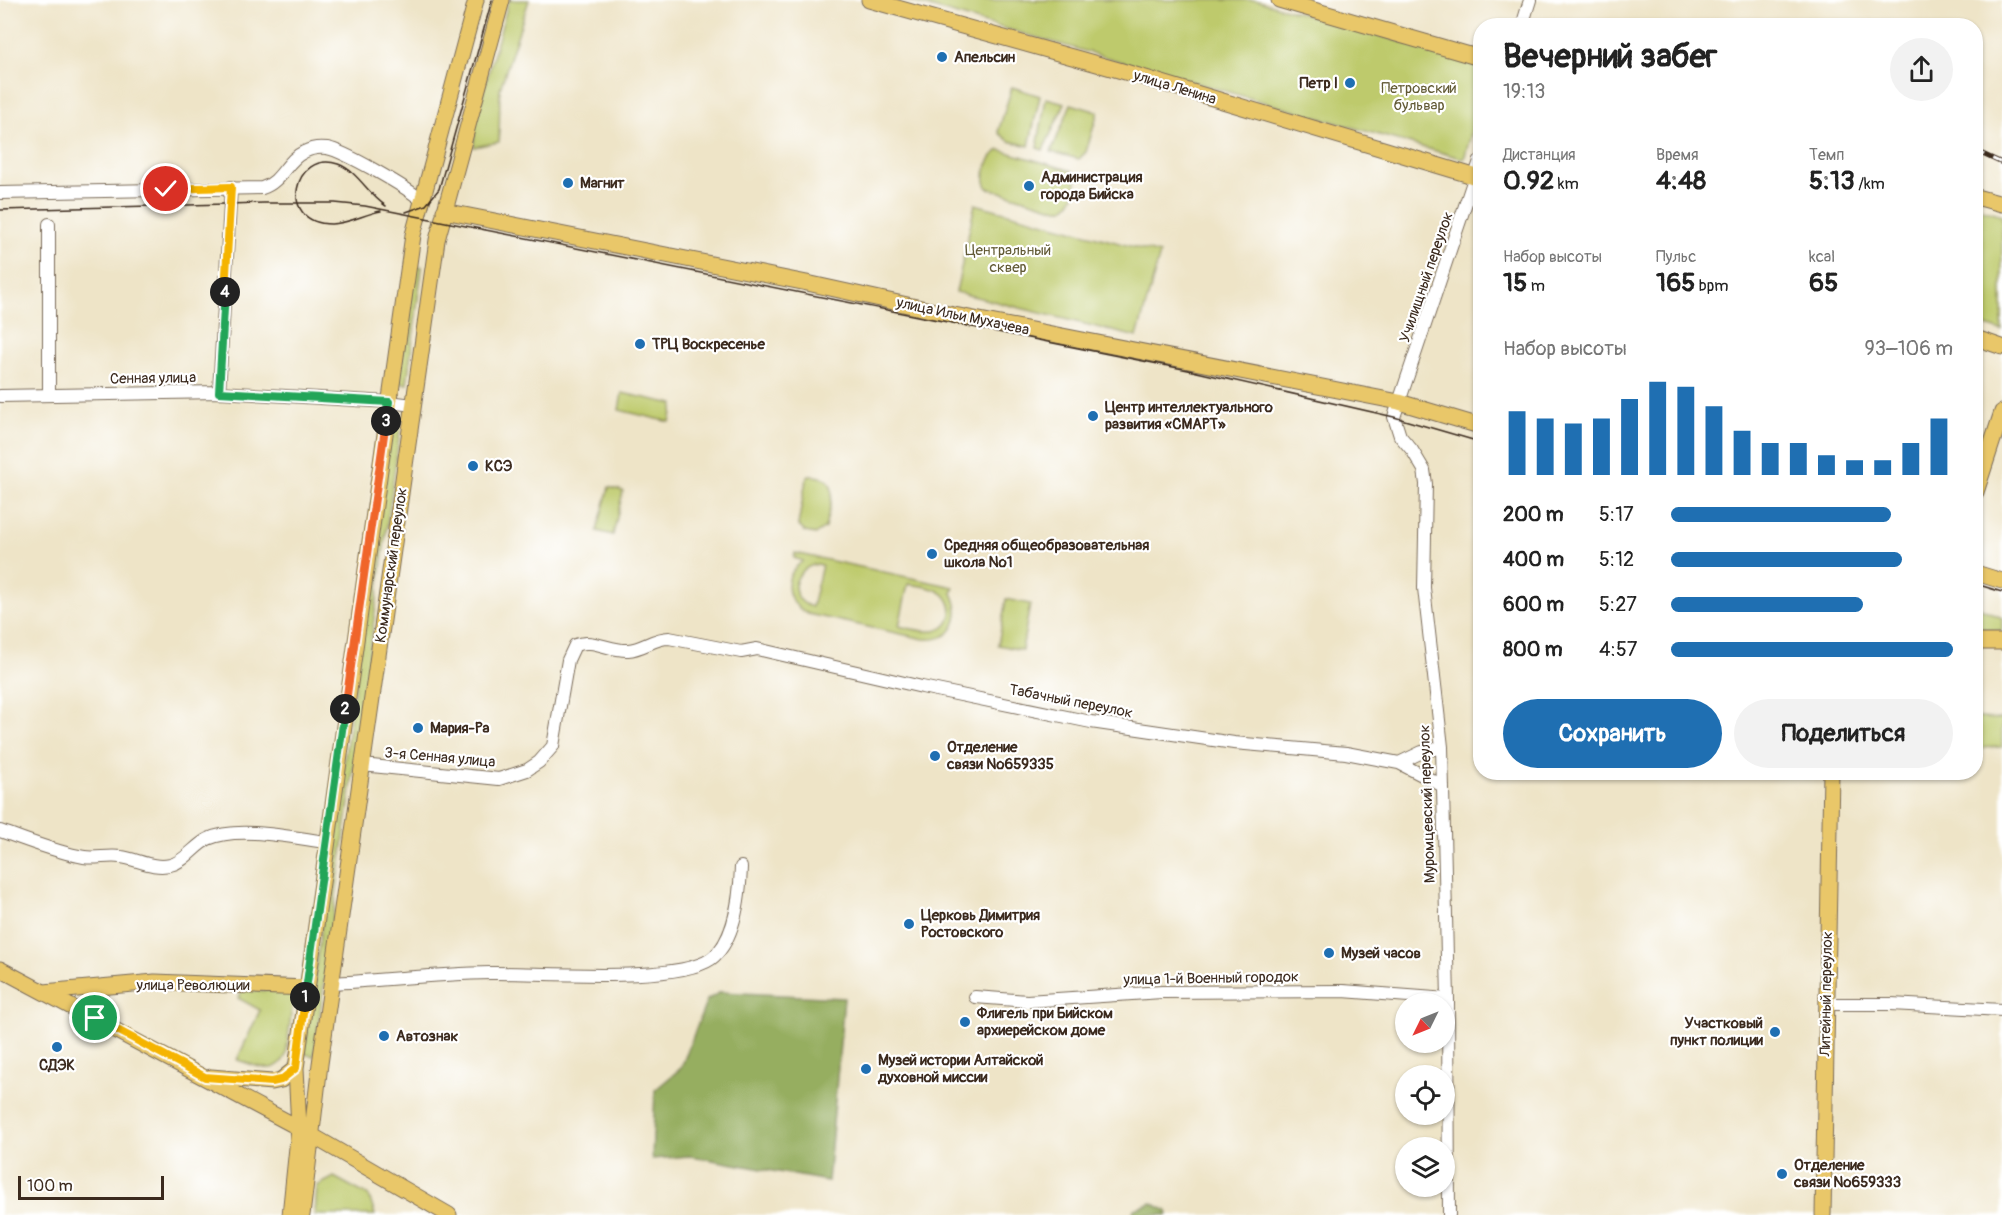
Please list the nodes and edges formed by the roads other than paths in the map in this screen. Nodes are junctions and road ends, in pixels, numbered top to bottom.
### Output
1 (476, 0) edge
2 (502, 0) edge
3 (869, 0) edge
4 (1279, 0) edge
5 (1530, 0) edge
6 (1524, 18) edge
7 (1473, 56) edge
8 (1473, 176) edge
9 (231, 187) junction
10 (1473, 192) edge
11 (0, 193) edge
12 (1983, 199) edge
13 (421, 200) junction
14 (2002, 204) edge
15 (444, 211) junction
16 (50, 224) dead end
17 (1983, 340) edge
18 (2002, 347) edge
19 (219, 392) junction
20 (49, 394) junction
21 (0, 396) edge
22 (389, 402) junction
23 (1399, 402) junction
24 (413, 405) junction
25 (2002, 412) edge
26 (1473, 424) edge
27 (1983, 470) edge
28 (1983, 575) edge
29 (2002, 581) edge
30 (1983, 642) edge
31 (2002, 642) edge
32 (741, 652) joint
33 (1442, 747) junction
34 (1399, 763) junction
35 (362, 765) junction
36 (1831, 780) edge
37 (1443, 786) junction
38 (0, 831) edge
39 (326, 842) junction
40 (741, 867) dead end
41 (0, 969) edge
42 (332, 983) junction
43 (307, 988) junction
44 (44, 992) junction
45 (1448, 993) edge
46 (1395, 995) edge
47 (975, 997) dead end
48 (1826, 1004) junction
49 (2002, 1010) edge
50 (1448, 1053) edge
51 (296, 1068) junction
52 (319, 1072) junction
53 (205, 1077) junction
54 (305, 1132) junction
55 (290, 1215) edge
56 (302, 1215) edge
57 (449, 1215) edge
58 (1449, 1215) edge
59 (1823, 1215) edge

1 - 13 main road, Коммунарский переулок
2 - 15 main road, Коммунарский переулок
3 - 8 main road, улица Ленина
4 - 7 main road
5 - 6 street
9 - 11 street
9 - 13 street
9 - 19 street
10 - 23 street, Училищный переулок
12 - 14 main road
13 - 22 main road, Коммунарский переулок
15 - 23 main road, улица Ильи Мухачева
15 - 24 main road, Коммунарский переулок
16 - 20 street
17 - 18 main road
19 - 20 street, Сенная улица
19 - 22 street, Сенная улица
20 - 21 street, Сенная улица
22 - 24 street, Сенная улица
22 - 39 main road, Коммунарский переулок
23 - 26 main road, улица Ильи Мухачева
23 - 33 street, Муромцевский переулок
24 - 35 main road, Коммунарский переулок
25 - 27 main road
28 - 29 main road
30 - 31 main road
32 - 34 street, Табачный переулок
32 - 35 street, 3-я Сенная улица
33 - 34 street
33 - 37 street, Муромцевский переулок
34 - 37 street, Табачный переулок
35 - 42 main road, Коммунарский переулок
36 - 48 main road, Литейный переулок
37 - 45 street, Муромцевский переулок
38 - 39 street
39 - 43 main road, Коммунарский переулок
40 - 42 street
41 - 44 main road
42 - 52 main road, Коммунарский переулок
43 - 44 main road, улица Революции
43 - 51 main road, Коммунарский переулок
44 - 53 main road
46 - 47 street, улица 1-й Военный городок
48 - 49 street
48 - 59 main road, Литейный переулок
50 - 58 street, Муромцевский переулок
51 - 52 main road
51 - 53 main road
51 - 54 main road, Коммунарский переулок
52 - 54 main road, Коммунарский переулок
53 - 54 main road
54 - 55 main road
54 - 56 main road
54 - 57 main road

